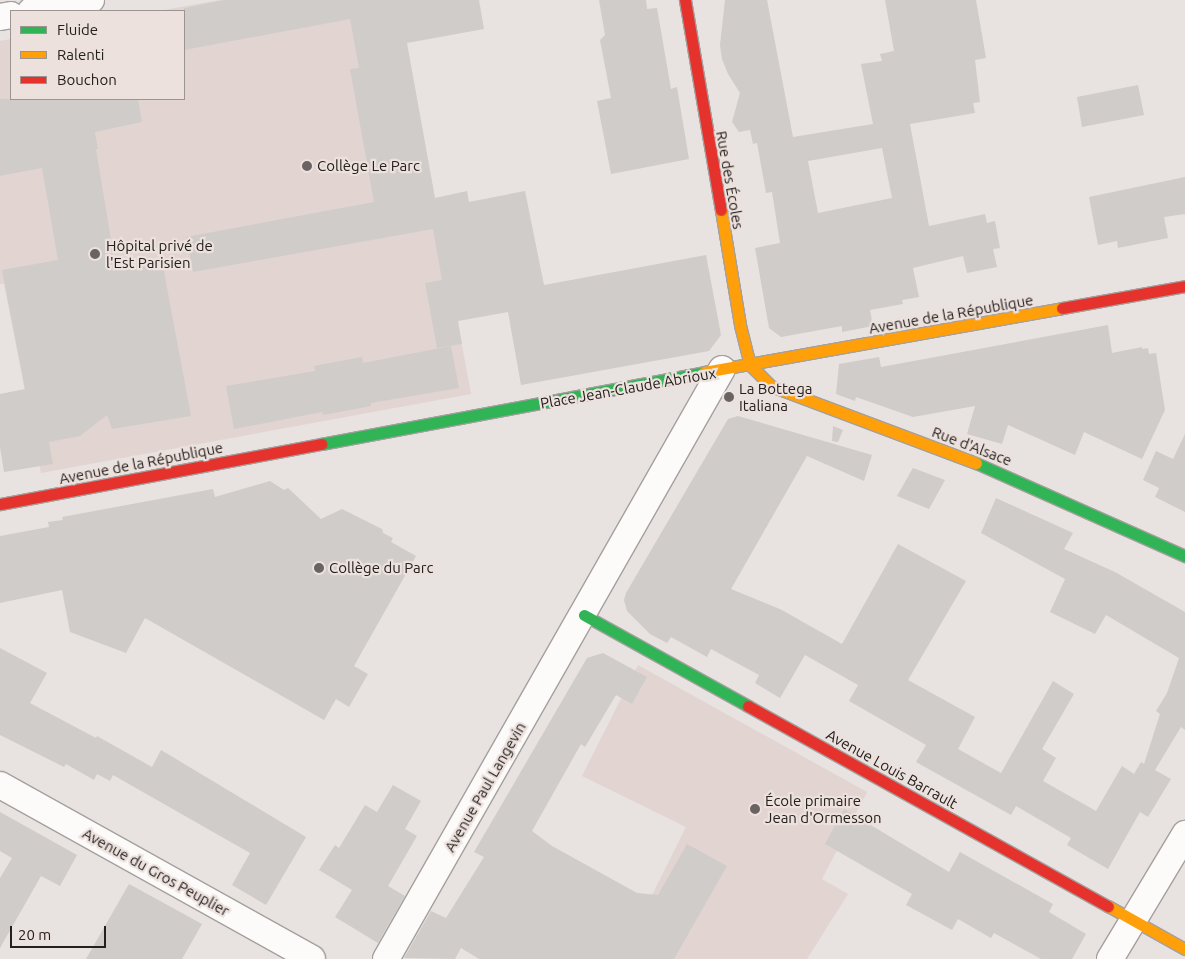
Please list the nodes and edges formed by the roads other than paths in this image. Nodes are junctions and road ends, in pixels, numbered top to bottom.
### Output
1 (91, 0) edge
2 (684, 0) edge
3 (36, 10) edge
4 (1185, 286) edge
5 (750, 365) junction
6 (722, 369) junction
7 (288, 450) joint
8 (0, 504) edge
9 (1185, 556) edge
10 (584, 615) junction
11 (0, 785) edge
12 (1185, 834) edge
13 (1133, 920) junction
14 (1185, 949) edge
15 (312, 959) edge
16 (386, 959) edge
17 (1110, 959) edge

1 - 3 street
2 - 5 street, Rue des Écoles
4 - 5 street, Avenue de la République
5 - 6 street, Avenue de la République
5 - 9 street, Rue d'Alsace
6 - 7 street, Place Jean-Claude Abrioux
6 - 10 street, Place Jean-Claude Abrioux
7 - 8 street, Avenue de la République
10 - 13 street, Avenue Louis Barrault
10 - 16 street, Avenue Paul Langevin
11 - 15 street, Avenue du Gros Peuplier
12 - 13 street
13 - 14 street, Avenue Louis Barrault
13 - 17 street

